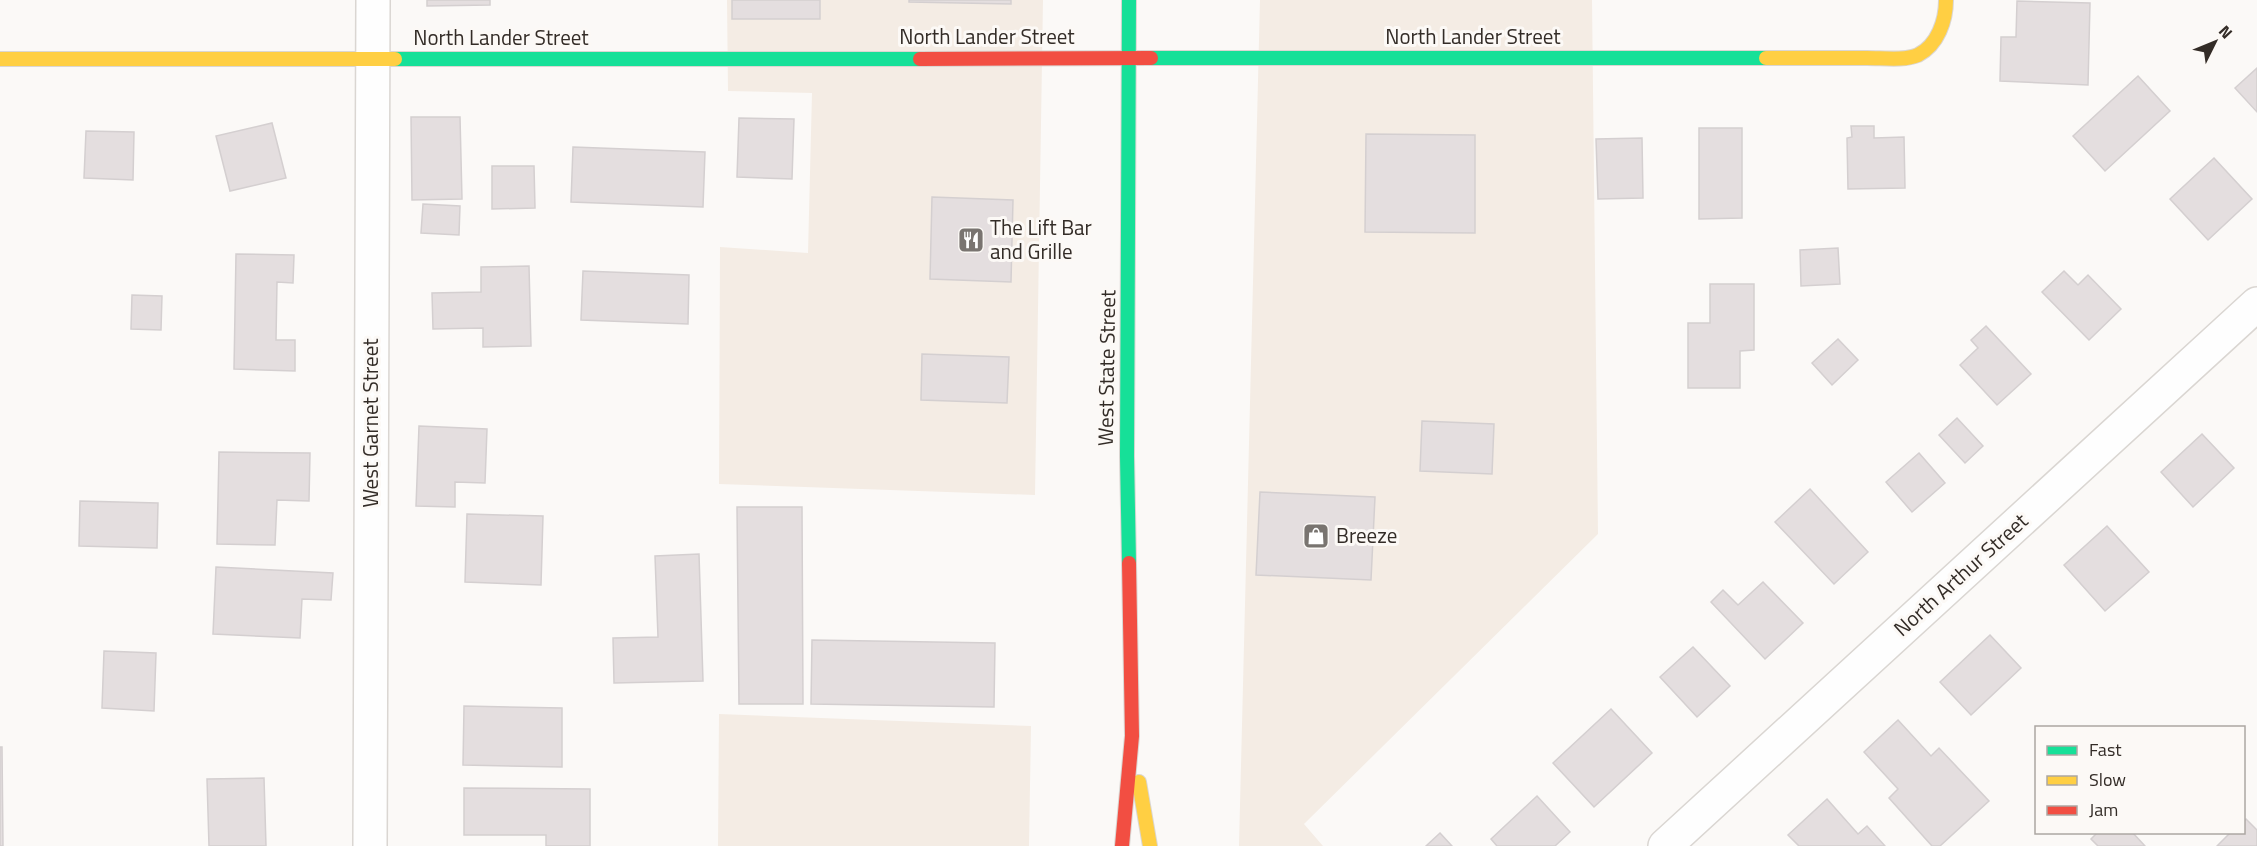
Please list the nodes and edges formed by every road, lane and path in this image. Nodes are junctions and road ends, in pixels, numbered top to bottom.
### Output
1 (373, 0) edge
2 (1130, 0) edge
3 (1946, 5) edge
4 (1130, 58) junction
5 (0, 59) edge
6 (373, 59) junction
7 (2257, 304) edge
8 (1132, 736) junction
9 (370, 846) edge
10 (1122, 846) edge
11 (1150, 846) edge
12 (1665, 846) edge

1 - 6 street, West Garnet Street
2 - 4 street, West State Street
3 - 4 street, North Lander Street
4 - 6 street, North Lander Street
4 - 8 street, West State Street
5 - 6 street, North Lander Street
6 - 9 street, West Garnet Street
7 - 12 street, North Arthur Street
8 - 10 street, West State Street
8 - 11 street, West State Street

